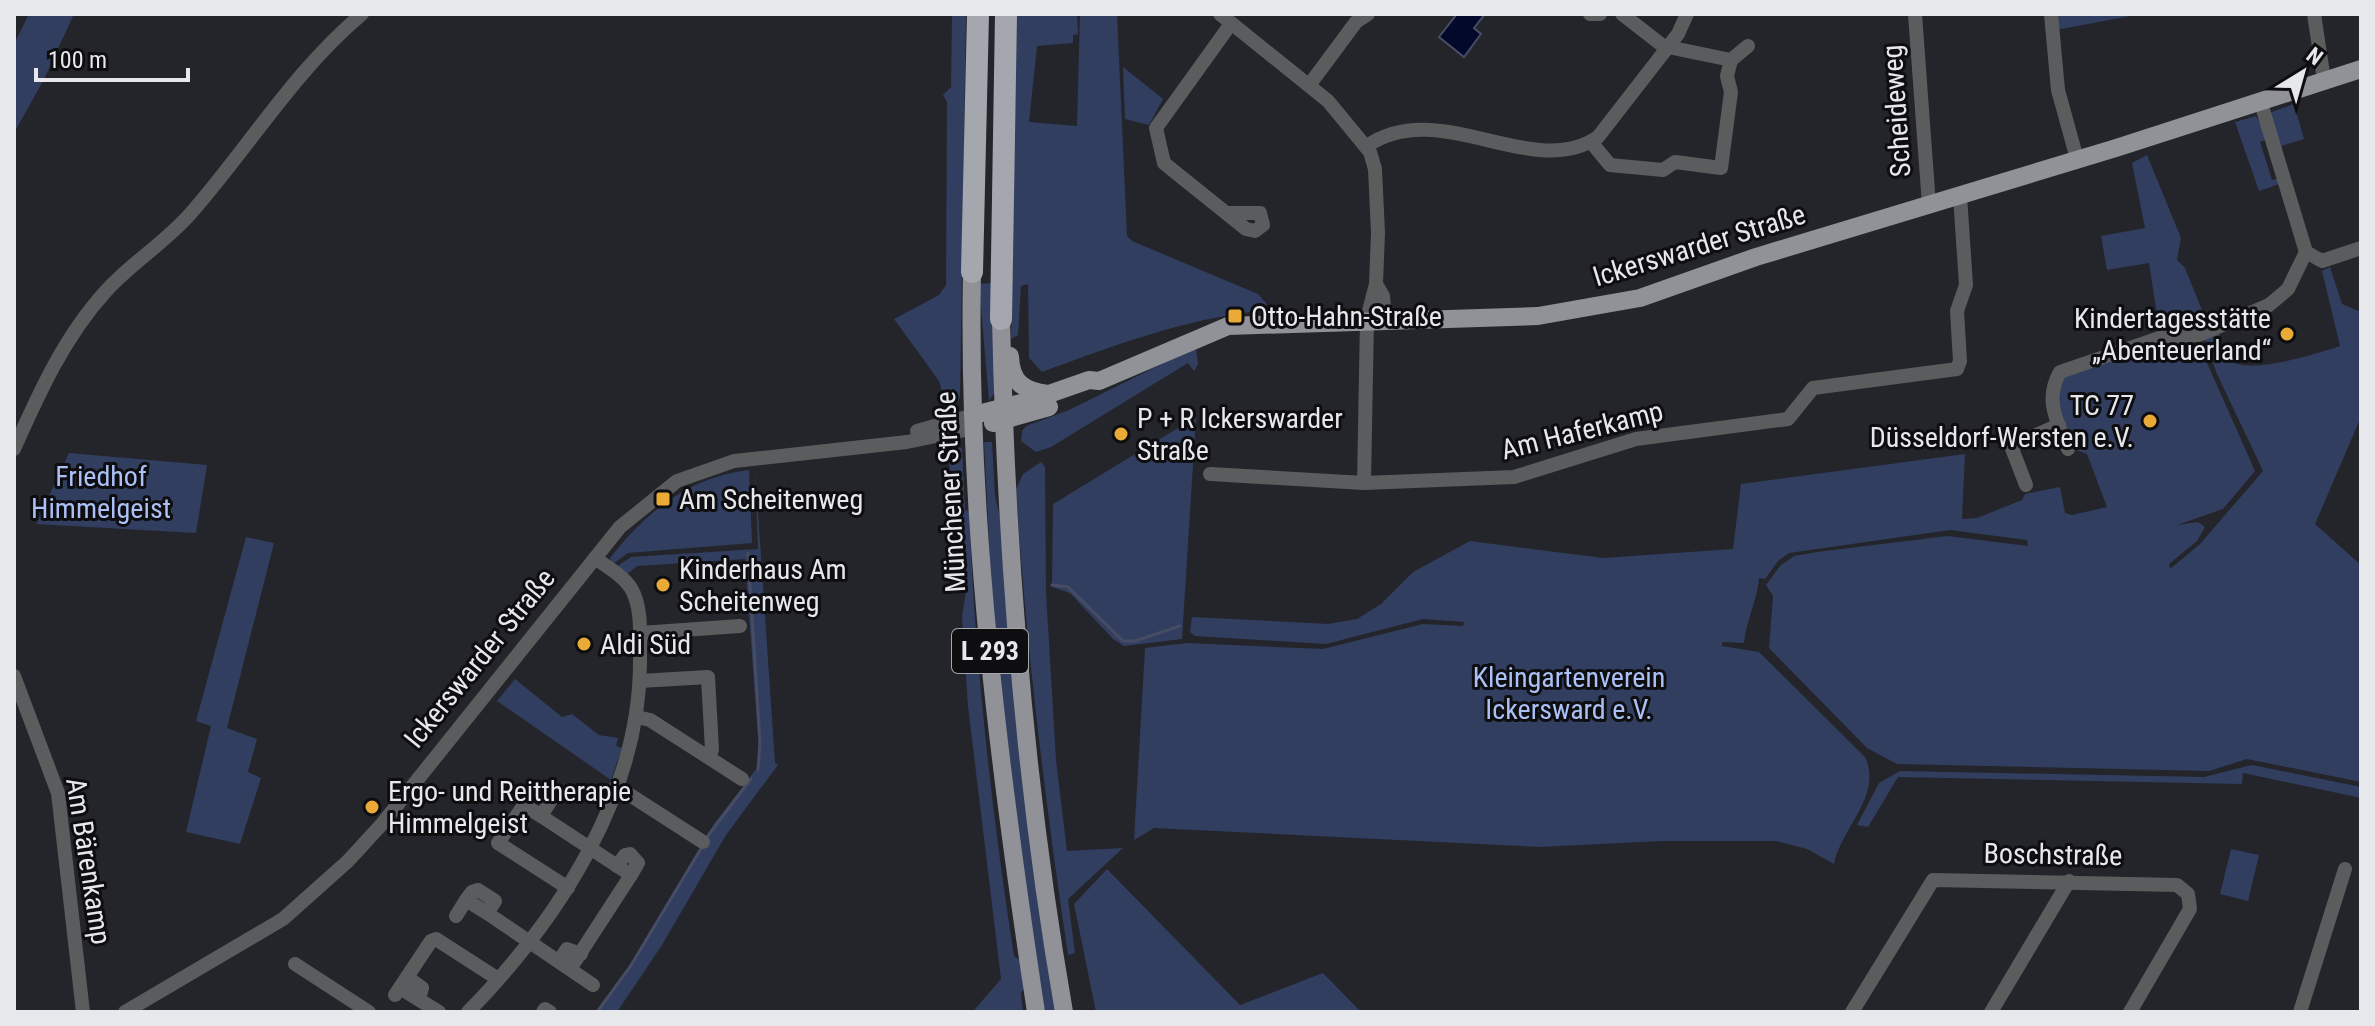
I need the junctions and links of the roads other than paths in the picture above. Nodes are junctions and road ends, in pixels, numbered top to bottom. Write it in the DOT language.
graph roads {
  1 [pos="362,14"];
  2 [pos="978,14"];
  3 [pos="1006,14"];
  4 [pos="1368,14"];
  5 [pos="1590,14"];
  6 [pos="1600,14"];
  7 [pos="1622,14"];
  8 [pos="1687,14"];
  9 [pos="1915,14"];
  10 [pos="2051,14"];
  11 [pos="2314,14"];
  12 [pos="1225,20"];
  13 [pos="1748,46"];
  14 [pos="1668,48"];
  15 [pos="1731,60"];
  16 [pos="2361,69"];
  17 [pos="2324,80"];
  18 [pos="1310,84"];
  19 [pos="2260,100"];
  20 [pos="1591,142"];
  21 [pos="1367,146"];
  22 [pos="2077,159"];
  23 [pos="1960,196"];
  24 [pos="1929,205"];
  25 [pos="1227,213"];
  26 [pos="2361,248"];
  27 [pos="2306,252"];
  28 [pos="972,272"];
  29 [pos="1001,319"];
  30 [pos="1376,319"];
  31 [pos="1099,381"];
  32 [pos="1050,394"];
  33 [pos="1003,415"];
  34 [pos="975,421"];
  35 [pos="2059,425"];
  36 [pos="14,449"];
  37 [pos="2068,449"];
  38 [pos="1210,474"];
  39 [pos="1364,483"];
  40 [pos="2026,485"];
  41 [pos="595,558"];
  42 [pos="740,626"];
  43 [pos="640,633"];
  44 [pos="14,676"];
  45 [pos="640,681"];
  46 [pos="637,717"];
  47 [pos="712,736"];
  48 [pos="690,744"];
  49 [pos="708,757"];
  50 [pos="742,779"];
  51 [pos="616,786"];
  52 [pos="703,842"];
  53 [pos="590,848"];
  54 [pos="2345,869"];
  55 [pos="2069,881"];
  56 [pos="568,888"];
  57 [pos="456,916"];
  58 [pos="529,941"];
  59 [pos="295,964"];
  60 [pos="565,965"];
  61 [pos="498,979"];
  62 [pos="593,985"];
  63 [pos="83,1012"];
  64 [pos="125,1012"];
  65 [pos="369,1012"];
  66 [pos="439,1012"];
  67 [pos="468,1012"];
  68 [pos="543,1012"];
  69 [pos="550,1012"];
  70 [pos="1036,1012"];
  71 [pos="1064,1012"];
  72 [pos="1852,1012"];
  73 [pos="1991,1012"];
  74 [pos="2130,1012"];
  75 [pos="2300,1012"];
  1 -- 36 [label="street"];
  2 -- 28 [label="highway, Münchener Straße / L 293"];
  3 -- 29 [label="highway, Münchener Straße / L 293"];
  4 -- 18 [label="street"];
  5 -- 6 [label="street"];
  7 -- 14 [label="street"];
  8 -- 14 [label="street"];
  9 -- 24 [label="street, Scheideweg"];
  10 -- 22 [label="street"];
  11 -- 17 [label="street"];
  12 -- 18 [label="street"];
  12 -- 25 [label="street"];
  13 -- 15 [label="street"];
  14 -- 15 [label="street"];
  14 -- 20 [label="street"];
  15 -- 20 [label="street"];
  16 -- 17 [label="main road, Ickerswarder Straße"];
  17 -- 19 [label="main road, Ickerswarder Straße"];
  18 -- 21 [label="street"];
  19 -- 22 [label="main road, Ickerswarder Straße"];
  19 -- 27 [label="street"];
  20 -- 21 [label="street"];
  21 -- 30 [label="street"];
  22 -- 23 [label="main road, Ickerswarder Straße"];
  23 -- 24 [label="main road, Ickerswarder Straße"];
  23 -- 39 [label="street, Am Haferkamp"];
  24 -- 30 [label="main road, Ickerswarder Straße"];
  26 -- 27 [label="street"];
  27 -- 35 [label="street"];
  28 -- 34 [label="main road, Münchener Straße / L 293"];
  29 -- 32 [label="main road"];
  29 -- 33 [label="main road, Münchener Straße / L 293"];
  30 -- 31 [label="main road, Ickerswarder Straße"];
  30 -- 39 [label="street"];
  31 -- 32 [label="main road, Ickerswarder Straße"];
  31 -- 33 [label="main road, Ickerswarder Straße"];
  32 -- 33 [label="main road, Ickerswarder Straße"];
  33 -- 34 [label="main road, Ickerswarder Straße"];
  33 -- 71 [label="main road, Münchener Straße / L 293"];
  34 -- 41 [label="street, Ickerswarder Straße"];
  34 -- 70 [label="main road, Münchener Straße / L 293"];
  35 -- 37 [label="street"];
  35 -- 40 [label="street"];
  38 -- 39 [label="street, Am Haferkamp"];
  41 -- 43 [label="street"];
  41 -- 64 [label="street, Ickerswarder Straße"];
  42 -- 43 [label="street"];
  43 -- 45 [label="street"];
  44 -- 63 [label="street, Am Bärenkamp"];
  45 -- 46 [label="street"];
  45 -- 47 [label="street"];
  46 -- 48 [label="street"];
  46 -- 51 [label="street"];
  47 -- 48 [label="street"];
  47 -- 49 [label="street"];
  48 -- 49 [label="street"];
  49 -- 50 [label="street"];
  51 -- 52 [label="street"];
  51 -- 53 [label="street"];
  53 -- 56 [label="street"];
  53 -- 56 [label="street"];
  53 -- 60 [label="street"];
  54 -- 75 [label="street"];
  55 -- 72 [label="street, Boschstraße"];
  55 -- 73 [label="street"];
  55 -- 74 [label="street, Boschstraße"];
  56 -- 58 [label="street"];
  57 -- 58 [label="street"];
  58 -- 60 [label="street"];
  58 -- 61 [label="street"];
  59 -- 65 [label="street"];
  60 -- 62 [label="street"];
  61 -- 66 [label="street"];
  61 -- 67 [label="street"];
  68 -- 69 [label="street"];
}
